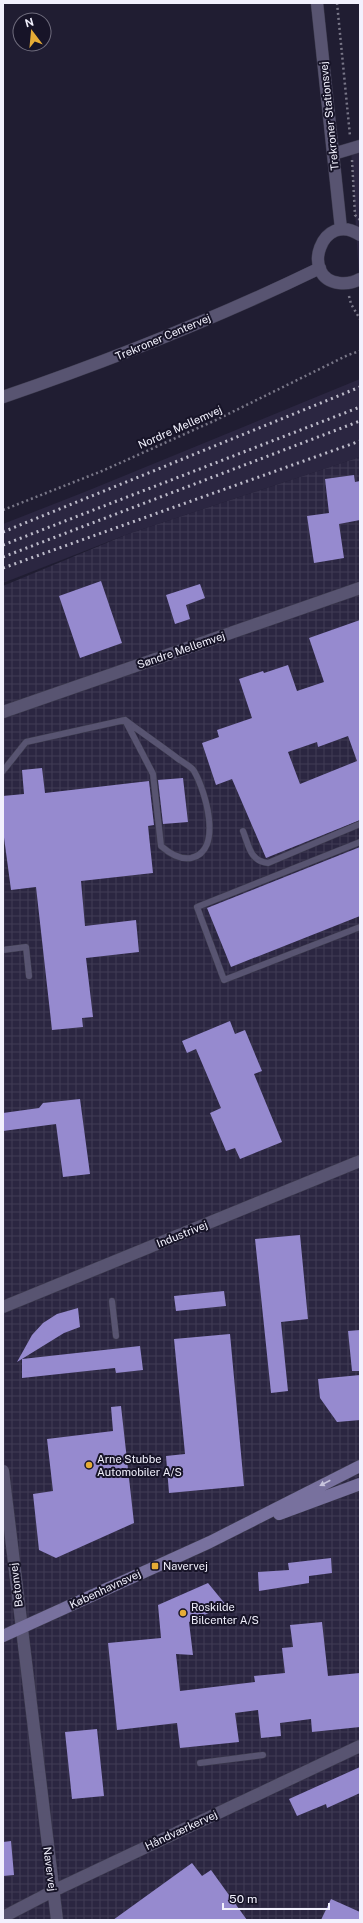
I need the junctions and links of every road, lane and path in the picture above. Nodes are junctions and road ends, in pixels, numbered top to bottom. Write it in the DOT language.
graph roads {
  1 [pos="317,3"];
  2 [pos="337,3"];
  3 [pos="355,147"];
  4 [pos="333,154"];
  5 [pos="360,220"];
  6 [pos="341,229"];
  7 [pos="360,235"];
  8 [pos="320,268"];
  9 [pos="360,278"];
  10 [pos="347,284"];
  11 [pos="355,295"];
  12 [pos="343,296"];
  13 [pos="350,297"];
  14 [pos="360,319"];
  15 [pos="360,351"];
  16 [pos="3,397"];
  17 [pos="3,510"];
  18 [pos="360,588"];
  19 [pos="3,712"];
  20 [pos="125,720"];
  21 [pos="3,771"];
  22 [pos="360,824"];
  23 [pos="243,831"];
  24 [pos="360,842"];
  25 [pos="360,927"];
  26 [pos="3,950"];
  27 [pos="29,976"];
  28 [pos="360,1161"];
  29 [pos="112,1301"];
  30 [pos="3,1307"];
  31 [pos="116,1336"];
  32 [pos="360,1466"];
  33 [pos="3,1471"];
  34 [pos="360,1484"];
  35 [pos="229,1532"];
  36 [pos="21,1627"];
  37 [pos="3,1636"];
  38 [pos="360,1746"];
  39 [pos="263,1755"];
  40 [pos="200,1763"];
  41 [pos="53,1891"];
  42 [pos="3,1917"];
  43 [pos="57,1920"];
  1 -- 4 [label="street, Trekroner Stationsvej"];
  2 -- 3 [label="path"];
  3 -- 4 [label="street"];
  3 -- 5 [label="path"];
  4 -- 6 [label="street, Trekroner Stationsvej"];
  6 -- 7 [label="street"];
  6 -- 8 [label="street"];
  8 -- 10 [label="street"];
  8 -- 16 [label="street, Trekroner Centervej"];
  9 -- 10 [label="street"];
  10 -- 13 [label="path"];
  11 -- 13 [label="path"];
  12 -- 13 [label="path"];
  13 -- 14 [label="path"];
  15 -- 17 [label="path, Nordre Mellemvej"];
  18 -- 19 [label="street, Søndre Mellemvej"];
  20 -- 20 [label="lane"];
  20 -- 21 [label="lane"];
  22 -- 23 [label="lane"];
  24 -- 25 [label="lane"];
  26 -- 27 [label="lane"];
  28 -- 30 [label="street, Industrivej"];
  29 -- 31 [label="lane"];
  32 -- 35 [label="main road, Københavnsvej, one-way"];
  33 -- 36 [label="street, Betonvej"];
  34 -- 35 [label="main road, Københavnsvej"];
  35 -- 36 [label="main road, Københavnsvej"];
  36 -- 37 [label="main road, Københavnsvej"];
  36 -- 41 [label="street, Navervej"];
  38 -- 41 [label="street, Håndværkervej"];
  39 -- 40 [label="lane"];
  41 -- 42 [label="street, Håndværkervej"];
  41 -- 43 [label="street, Navervej"];
}
